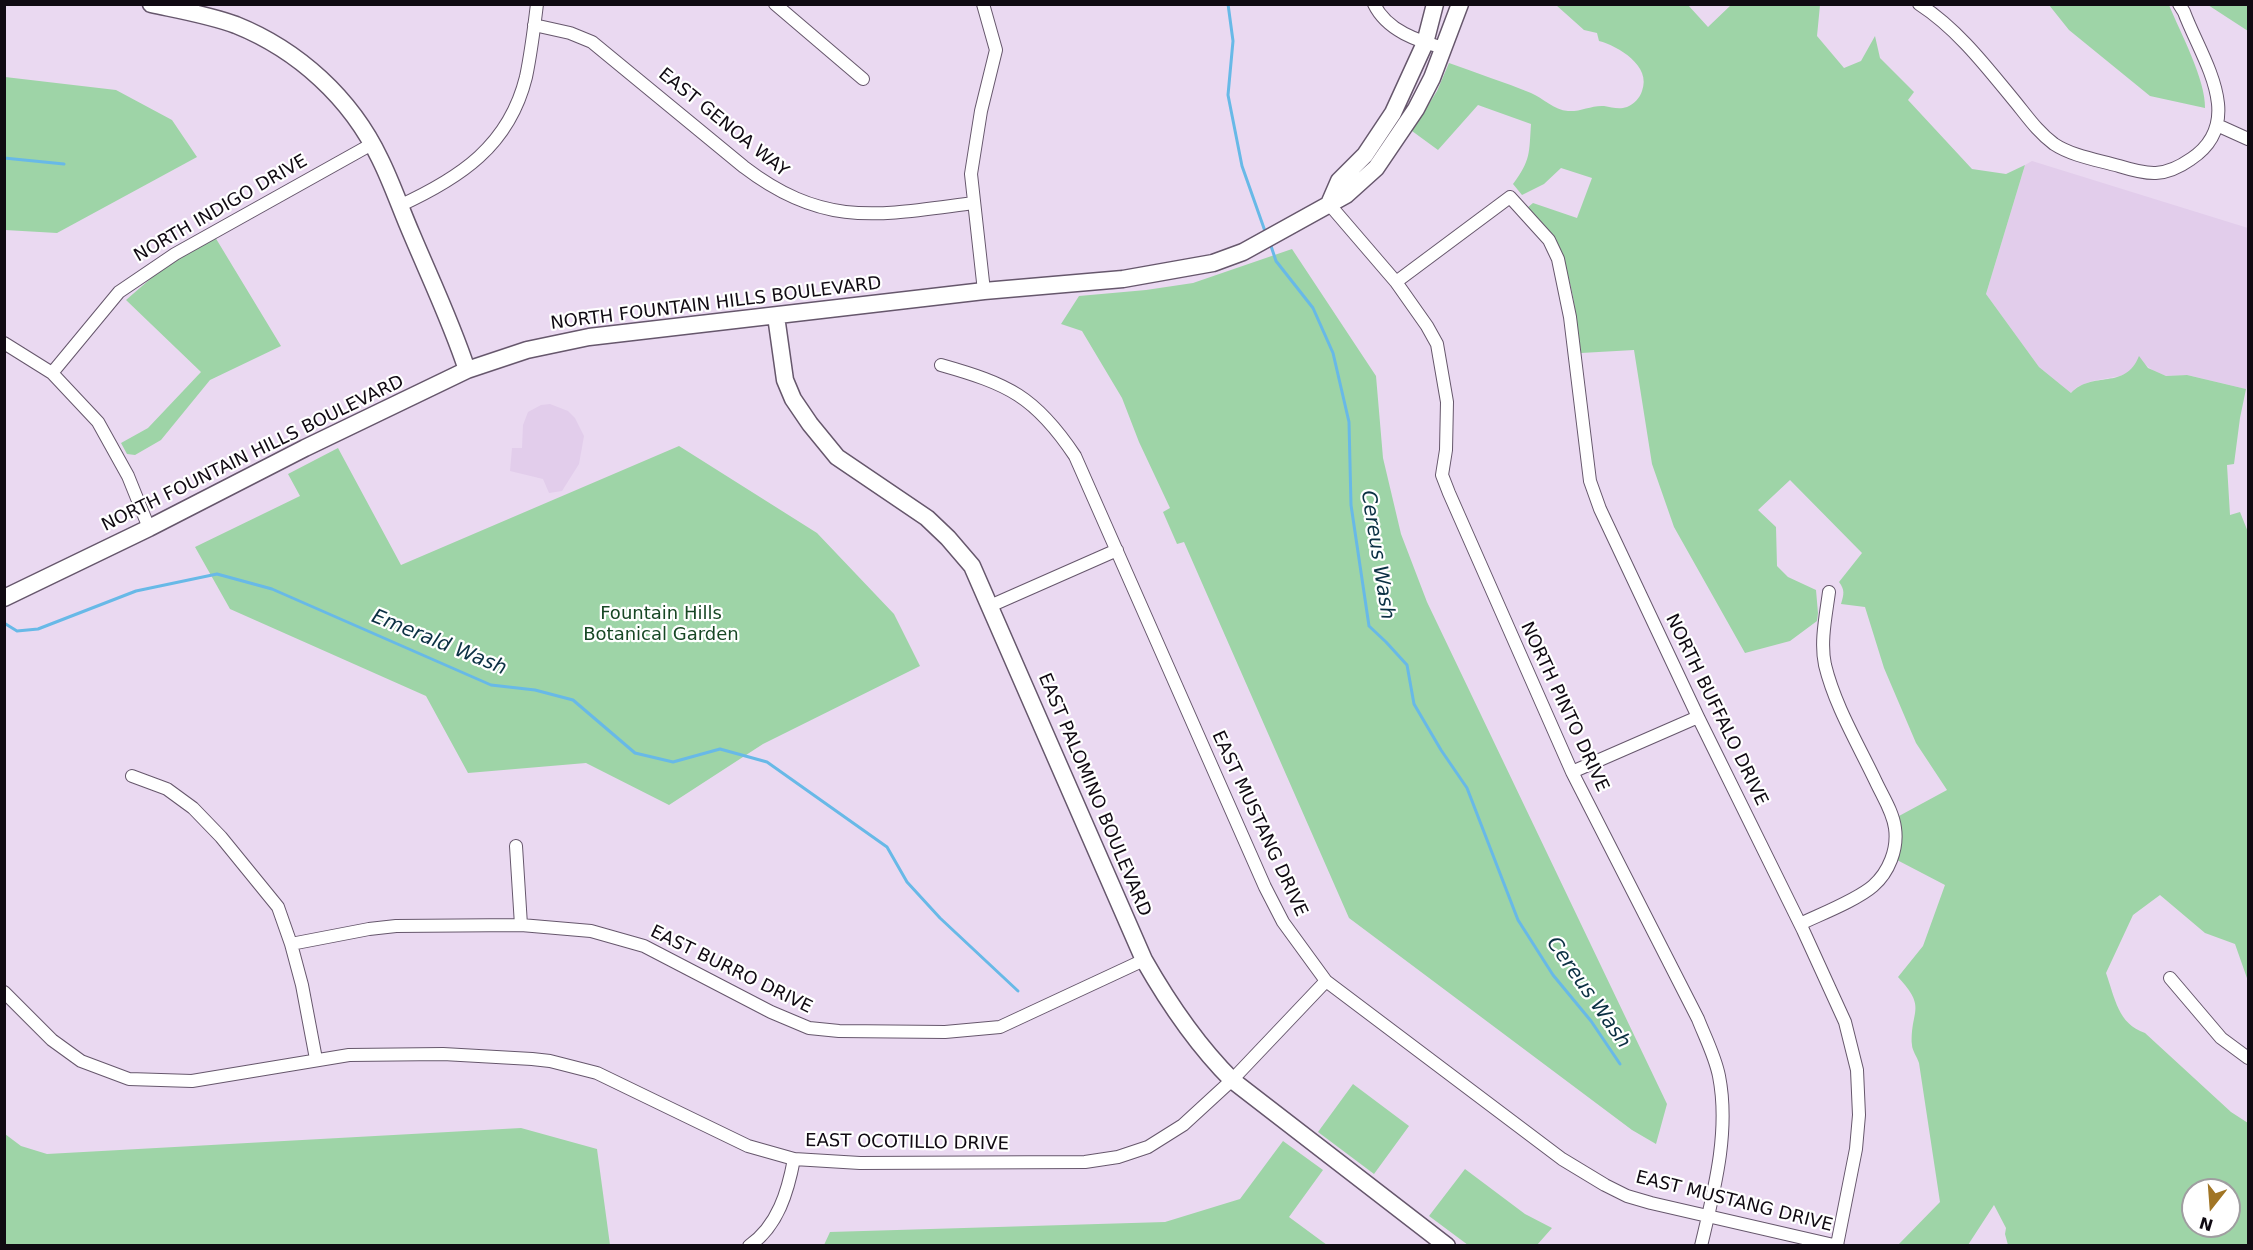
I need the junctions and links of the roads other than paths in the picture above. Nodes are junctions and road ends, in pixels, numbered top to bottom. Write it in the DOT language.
graph roads {
  1 [pos="537,4"];
  2 [pos="775,4"];
  3 [pos="983,4"];
  4 [pos="1374,4"];
  5 [pos="1435,4"];
  6 [pos="1460,4"];
  7 [pos="1919,4"];
  8 [pos="158,5"];
  9 [pos="2182,7"];
  10 [pos="534,25"];
  11 [pos="1425,43"];
  12 [pos="1444,48"];
  13 [pos="863,79"];
  14 [pos="2217,125"];
  15 [pos="2248,139"];
  16 [pos="372,144"];
  17 [pos="974,203"];
  18 [pos="1329,204"];
  19 [pos="399,206"];
  20 [pos="1396,282"];
  21 [pos="984,291"];
  22 [pos="776,315"];
  23 [pos="4,343"];
  24 [pos="941,365"];
  25 [pos="467,370"];
  26 [pos="52,373"];
  27 [pos="149,528"];
  28 [pos="1117,550"];
  29 [pos="1829,592"];
  30 [pos="4,598"];
  31 [pos="990,606"];
  32 [pos="1698,717"];
  33 [pos="1572,772"];
  34 [pos="132,776"];
  35 [pos="516,846"];
  36 [pos="1800,924"];
  37 [pos="521,925"];
  38 [pos="291,944"];
  39 [pos="1144,960"];
  40 [pos="2170,978"];
  41 [pos="1326,981"];
  42 [pos="4,992"];
  43 [pos="2248,1058"];
  44 [pos="316,1059"];
  45 [pos="1232,1080"];
  46 [pos="794,1159"];
  47 [pos="1708,1217"];
  48 [pos="749,1245"];
  49 [pos="1447,1245"];
  50 [pos="1701,1245"];
  51 [pos="1837,1245"];
  1 -- 10 [label="street"];
  2 -- 13 [label="street"];
  3 -- 17 [label="street"];
  4 -- 11 [label="street"];
  5 -- 11 [label="main road"];
  6 -- 12 [label="main road, NORTH FOUNTAIN HILLS BOULEVARD"];
  7 -- 14 [label="street"];
  8 -- 16 [label="main road"];
  9 -- 14 [label="street"];
  10 -- 17 [label="street, EAST GENOA WAY"];
  10 -- 19 [label="street"];
  11 -- 12 [label="street"];
  11 -- 18 [label="main road"];
  12 -- 18 [label="main road, NORTH FOUNTAIN HILLS BOULEVARD"];
  14 -- 15 [label="street"];
  16 -- 19 [label="main road"];
  16 -- 26 [label="street, NORTH INDIGO DRIVE"];
  17 -- 21 [label="street"];
  18 -- 20 [label="street, NORTH PINTO DRIVE"];
  18 -- 21 [label="main road, NORTH FOUNTAIN HILLS BOULEVARD"];
  19 -- 25 [label="main road"];
  20 -- 32 [label="street, NORTH BUFFALO DRIVE"];
  20 -- 33 [label="street, NORTH PINTO DRIVE"];
  21 -- 22 [label="main road, NORTH FOUNTAIN HILLS BOULEVARD"];
  22 -- 25 [label="main road, NORTH FOUNTAIN HILLS BOULEVARD"];
  22 -- 31 [label="main road, EAST PALOMINO BOULEVARD"];
  23 -- 26 [label="street"];
  24 -- 28 [label="street, EAST MUSTANG DRIVE"];
  25 -- 27 [label="main road, NORTH FOUNTAIN HILLS BOULEVARD"];
  26 -- 27 [label="street"];
  27 -- 30 [label="main road, NORTH FOUNTAIN HILLS BOULEVARD"];
  28 -- 31 [label="street"];
  28 -- 41 [label="street, EAST MUSTANG DRIVE"];
  29 -- 36 [label="street"];
  31 -- 39 [label="main road, EAST PALOMINO BOULEVARD"];
  32 -- 33 [label="street"];
  32 -- 36 [label="street, NORTH BUFFALO DRIVE"];
  33 -- 47 [label="street, NORTH PINTO DRIVE"];
  34 -- 38 [label="street"];
  35 -- 37 [label="street"];
  36 -- 51 [label="street, NORTH BUFFALO DRIVE"];
  37 -- 38 [label="street, EAST BURRO DRIVE"];
  37 -- 39 [label="street, EAST BURRO DRIVE"];
  38 -- 44 [label="street"];
  39 -- 45 [label="main road, EAST PALOMINO BOULEVARD"];
  40 -- 43 [label="street"];
  41 -- 45 [label="street, EAST OCOTILLO DRIVE"];
  41 -- 47 [label="street, EAST MUSTANG DRIVE"];
  42 -- 44 [label="street, EAST OCOTILLO DRIVE"];
  44 -- 46 [label="street, EAST OCOTILLO DRIVE"];
  45 -- 46 [label="street, EAST OCOTILLO DRIVE"];
  45 -- 49 [label="main road, EAST PALOMINO BOULEVARD"];
  46 -- 48 [label="street"];
  47 -- 50 [label="street, NORTH PINTO DRIVE"];
  47 -- 51 [label="street, EAST MUSTANG DRIVE"];
}
